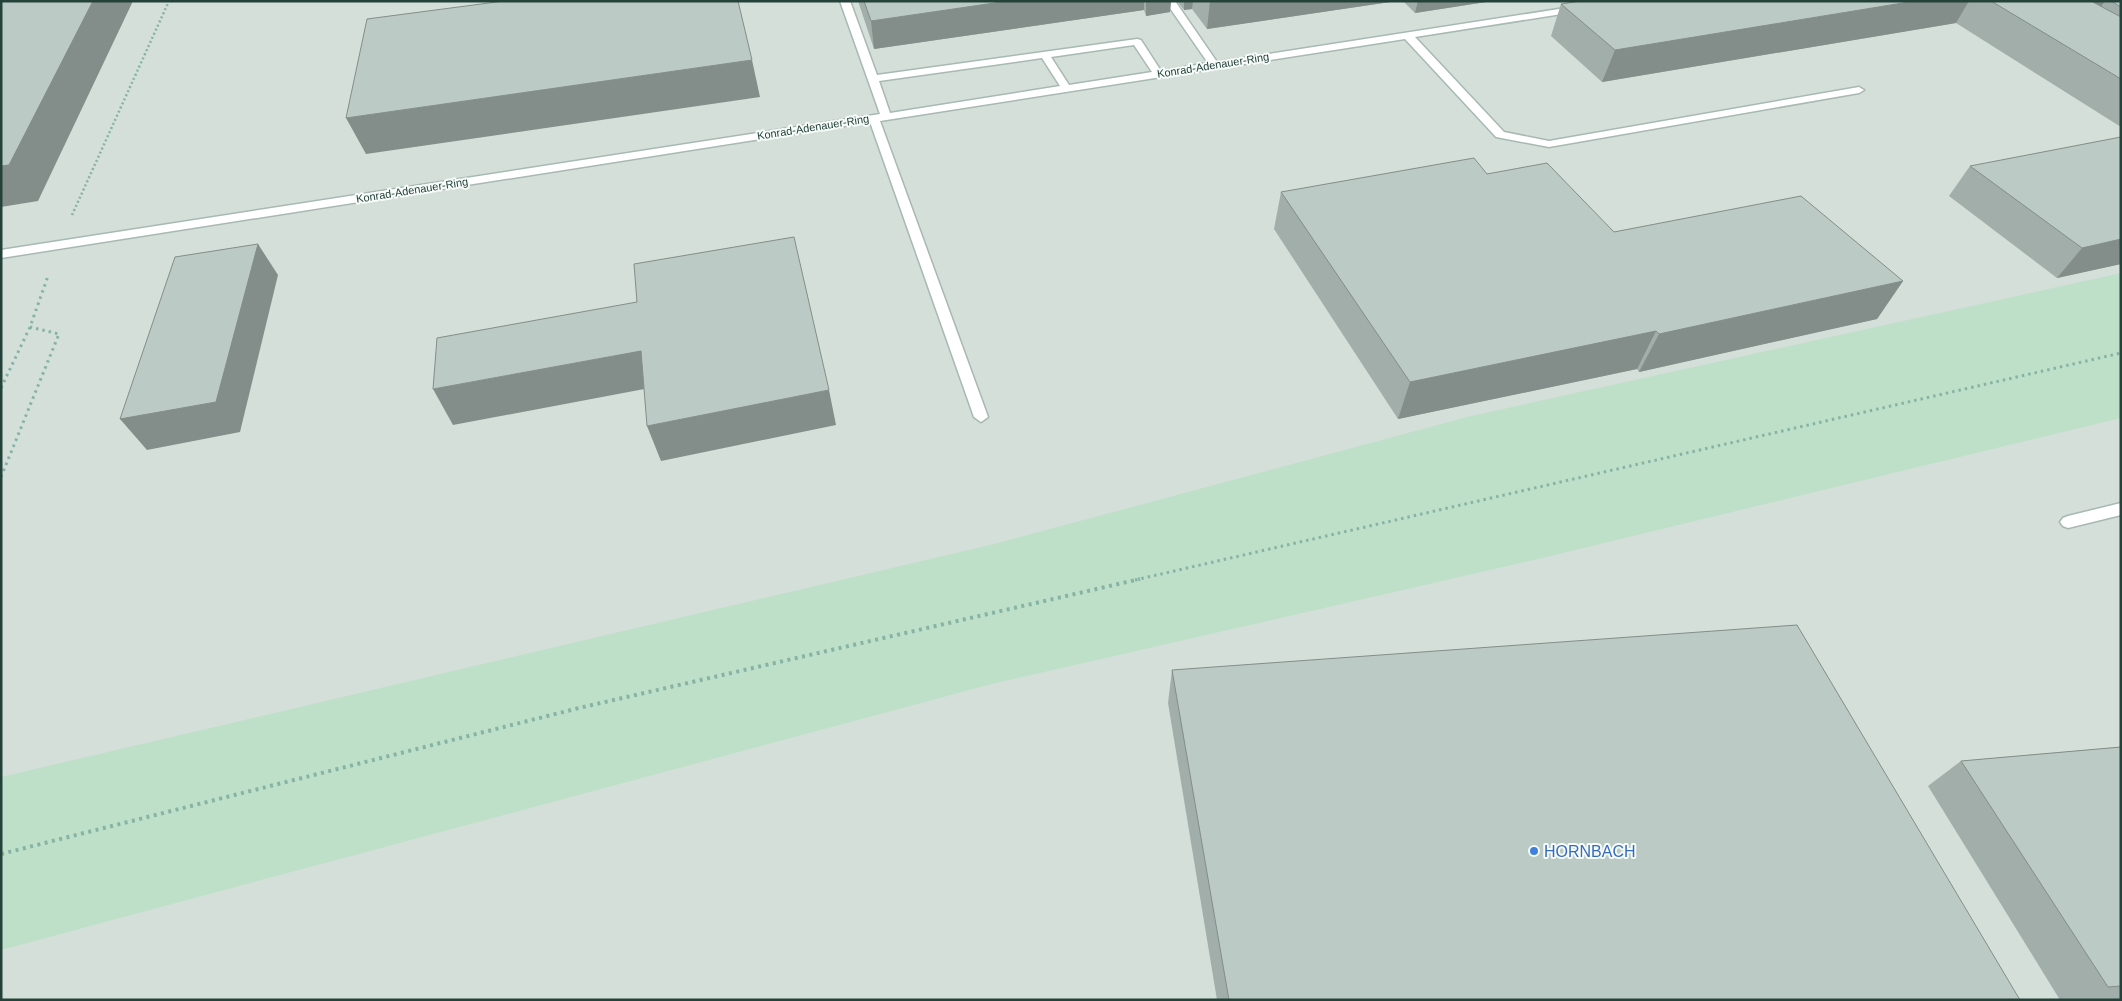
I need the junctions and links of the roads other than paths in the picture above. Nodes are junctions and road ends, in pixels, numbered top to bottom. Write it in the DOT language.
graph roads {
  1 [pos="845,1"];
  2 [pos="1170,1"];
  3 [pos="1587,7"];
  4 [pos="1407,35"];
  5 [pos="1045,55"];
  6 [pos="1214,65"];
  7 [pos="1158,74"];
  8 [pos="873,80"];
  9 [pos="1066,88"];
  10 [pos="1860,90"];
  11 [pos="880,117"];
  12 [pos="1,254"];
  13 [pos="981,417"];
  14 [pos="2121,509"];
  15 [pos="2068,522"];
  1 -- 8 [label="street"];
  2 -- 6 [label="street"];
  3 -- 4 [label="street, Konrad-Adenauer-Ring"];
  4 -- 6 [label="street, Konrad-Adenauer-Ring"];
  4 -- 10 [label="street"];
  5 -- 7 [label="street"];
  5 -- 8 [label="street"];
  5 -- 9 [label="street"];
  6 -- 7 [label="street, Konrad-Adenauer-Ring"];
  7 -- 9 [label="street, Konrad-Adenauer-Ring"];
  8 -- 11 [label="street"];
  9 -- 11 [label="street, Konrad-Adenauer-Ring"];
  11 -- 12 [label="street, Konrad-Adenauer-Ring"];
  11 -- 13 [label="street"];
  14 -- 15 [label="street"];
}
